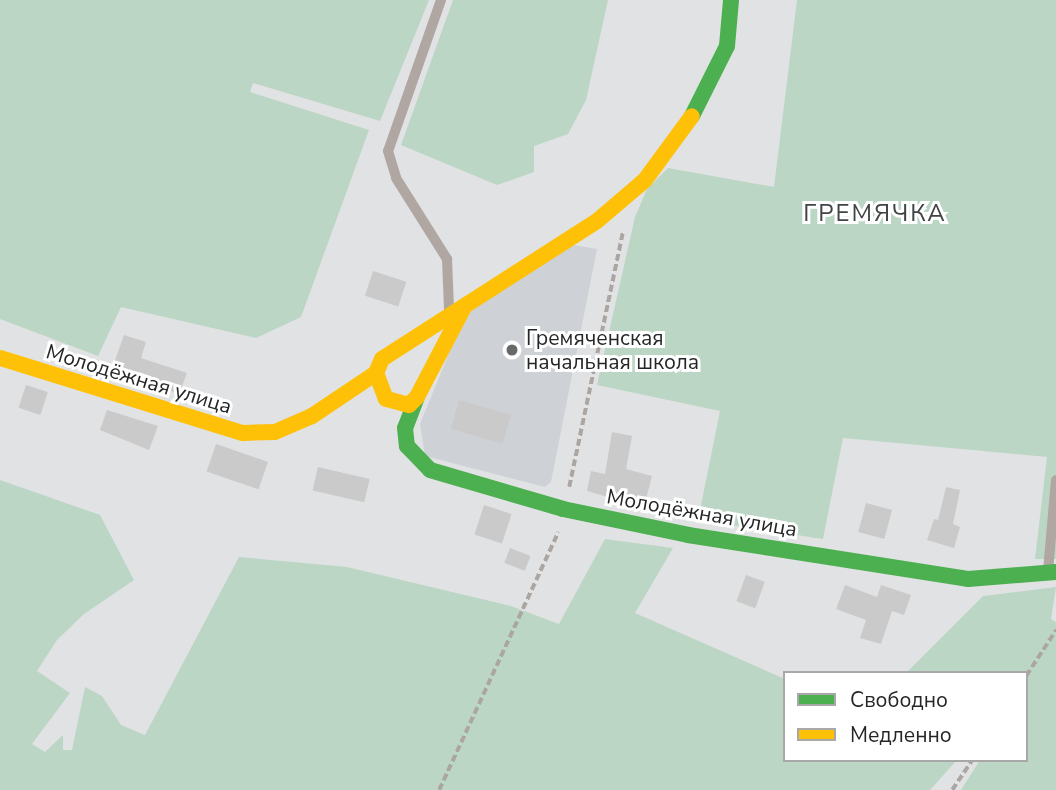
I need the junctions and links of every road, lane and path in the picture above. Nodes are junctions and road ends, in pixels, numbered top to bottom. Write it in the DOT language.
graph roads {
  1 [pos="441,0"];
  2 [pos="731,0"];
  3 [pos="626,198"];
  4 [pos="456,309"];
  5 [pos="0,358"];
  6 [pos="376,373"];
  7 [pos="417,397"];
  8 [pos="1056,480"];
  9 [pos="563,509"];
  10 [pos="1052,573"];
  11 [pos="1056,630"];
  12 [pos="1028,673"];
  13 [pos="971,762"];
  14 [pos="439,790"];
  15 [pos="953,790"];
  1 -- 4 [label="lane"];
  2 -- 3 [label="street"];
  3 -- 4 [label="street"];
  3 -- 9 [label="path"];
  4 -- 6 [label="street"];
  4 -- 7 [label="street, Молодёжная улица"];
  5 -- 6 [label="street, Молодёжная улица"];
  6 -- 7 [label="street"];
  7 -- 9 [label="street, Молодёжная улица"];
  8 -- 10 [label="lane"];
  9 -- 10 [label="street, Молодёжная улица"];
  9 -- 14 [label="path"];
  11 -- 12 [label="path"];
  13 -- 15 [label="path"];
}
